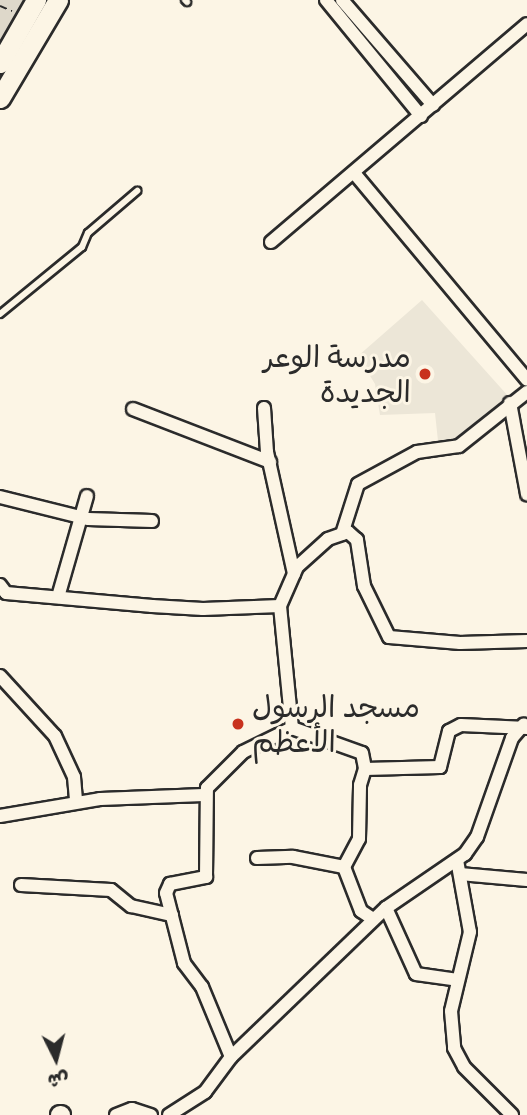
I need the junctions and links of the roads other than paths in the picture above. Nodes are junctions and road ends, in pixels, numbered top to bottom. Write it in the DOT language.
graph roads {
  1 [pos="36,0"];
  2 [pos="58,0"];
  3 [pos="326,0"];
  4 [pos="342,0"];
  5 [pos="527,24"];
  6 [pos="0,63"];
  7 [pos="0,98"];
  8 [pos="433,105"];
  9 [pos="421,116"];
  10 [pos="355,174"];
  11 [pos="137,191"];
  12 [pos="271,242"];
  13 [pos="0,314"];
  14 [pos="527,380"];
  15 [pos="527,392"];
  16 [pos="510,403"];
  17 [pos="264,408"];
  18 [pos="133,409"];
  19 [pos="270,461"];
  20 [pos="527,494"];
  21 [pos="87,496"];
  22 [pos="0,497"];
  23 [pos="82,517"];
  24 [pos="152,521"];
  25 [pos="342,534"];
  26 [pos="294,574"];
  27 [pos="2,590"];
  28 [pos="58,597"];
  29 [pos="279,606"];
  30 [pos="527,641"];
  31 [pos="0,676"];
  32 [pos="524,726"];
  33 [pos="292,729"];
  34 [pos="366,769"];
  35 [pos="204,795"];
  36 [pos="76,801"];
  37 [pos="0,816"];
  38 [pos="257,858"];
  39 [pos="457,860"];
  40 [pos="344,867"];
  41 [pos="460,874"];
  42 [pos="527,880"];
  43 [pos="21,885"];
  44 [pos="386,908"];
  45 [pos="172,915"];
  46 [pos="373,919"];
  47 [pos="458,980"];
  48 [pos="231,1057"];
  49 [pos="116,1115"];
  50 [pos="151,1115"];
  51 [pos="169,1115"];
  52 [pos="512,1115"];
  1 -- 6 [label="main road"];
  2 -- 7 [label="main road"];
  3 -- 9 [label="street"];
  4 -- 8 [label="street"];
  5 -- 8 [label="street"];
  8 -- 9 [label="street"];
  9 -- 10 [label="street"];
  10 -- 12 [label="street"];
  10 -- 14 [label="street"];
  11 -- 13 [label="lane"];
  15 -- 16 [label="street"];
  16 -- 20 [label="street"];
  16 -- 25 [label="street"];
  17 -- 19 [label="street"];
  18 -- 19 [label="street"];
  19 -- 26 [label="street"];
  21 -- 23 [label="street"];
  22 -- 23 [label="street"];
  23 -- 24 [label="street"];
  23 -- 28 [label="street"];
  25 -- 26 [label="street"];
  25 -- 30 [label="street"];
  26 -- 29 [label="street"];
  27 -- 28 [label="street"];
  28 -- 29 [label="street"];
  29 -- 33 [label="street"];
  31 -- 36 [label="street"];
  32 -- 34 [label="street"];
  32 -- 39 [label="street"];
  33 -- 34 [label="street"];
  33 -- 35 [label="street"];
  34 -- 40 [label="street"];
  35 -- 36 [label="street"];
  35 -- 45 [label="street"];
  36 -- 37 [label="street"];
  38 -- 40 [label="street"];
  39 -- 41 [label="street"];
  39 -- 44 [label="street"];
  40 -- 46 [label="street"];
  41 -- 42 [label="street"];
  41 -- 47 [label="street"];
  43 -- 45 [label="street"];
  44 -- 46 [label="street"];
  44 -- 47 [label="street"];
  45 -- 48 [label="street"];
  46 -- 48 [label="street"];
  47 -- 52 [label="street"];
  48 -- 51 [label="street"];
  49 -- 50 [label="street"];
}
